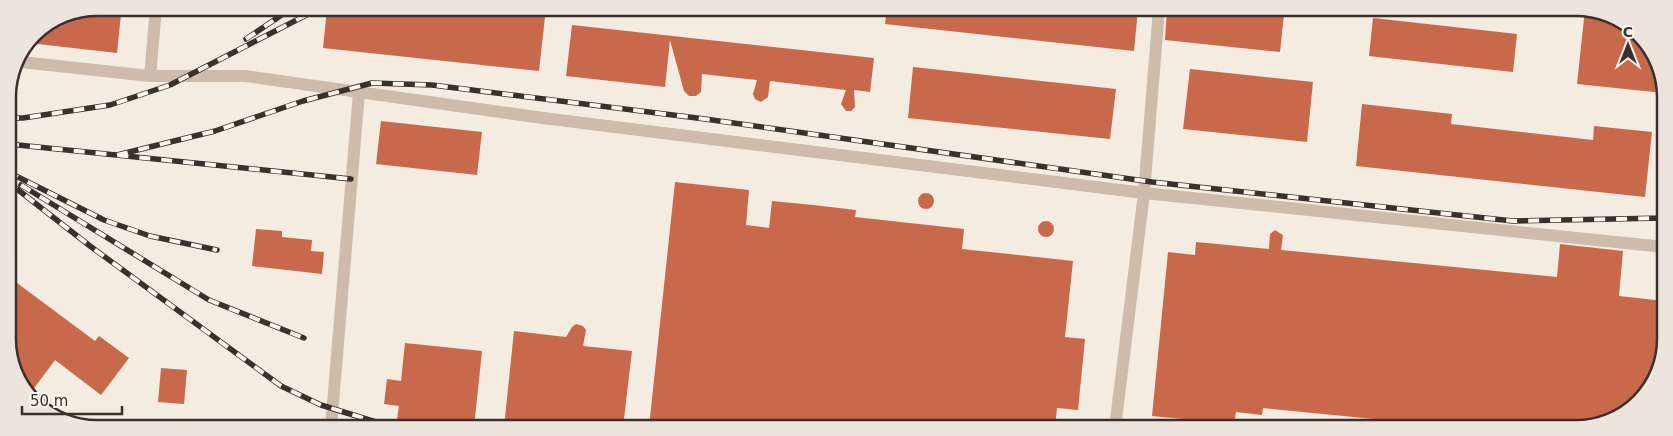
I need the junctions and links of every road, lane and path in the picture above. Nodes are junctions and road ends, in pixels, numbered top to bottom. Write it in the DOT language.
graph roads {
  1 [pos="155,16"];
  2 [pos="1158,16"];
  3 [pos="24,62"];
  4 [pos="150,76"];
  5 [pos="359,92"];
  6 [pos="1144,193"];
  7 [pos="1657,247"];
  8 [pos="332,420"];
  9 [pos="1116,420"];
  1 -- 4 [label="street"];
  2 -- 6 [label="street"];
  3 -- 4 [label="street"];
  4 -- 5 [label="street"];
  5 -- 6 [label="street"];
  5 -- 8 [label="street"];
  6 -- 7 [label="street"];
  6 -- 9 [label="street"];
}
